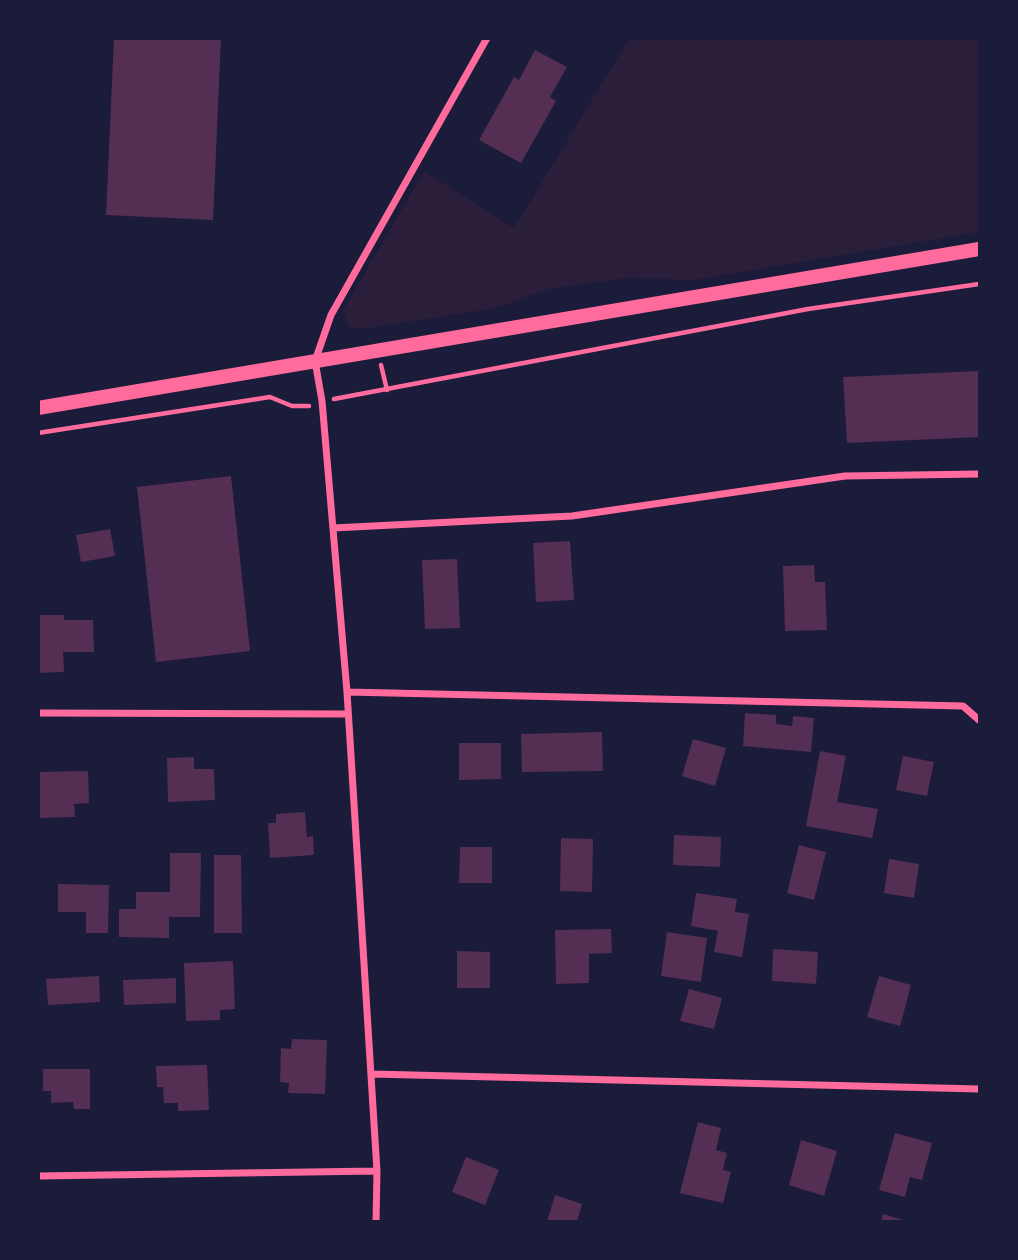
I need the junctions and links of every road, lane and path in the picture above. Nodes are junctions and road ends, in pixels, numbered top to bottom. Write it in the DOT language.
graph roads {
  1 [pos="487,38"];
  2 [pos="979,249"];
  3 [pos="979,284"];
  4 [pos="315,361"];
  5 [pos="322,401"];
  6 [pos="38,408"];
  7 [pos="38,433"];
  8 [pos="979,474"];
  9 [pos="332,528"];
  10 [pos="346,692"];
  11 [pos="38,713"];
  12 [pos="347,714"];
  13 [pos="979,720"];
  14 [pos="372,1074"];
  15 [pos="979,1089"];
  16 [pos="377,1171"];
  17 [pos="38,1176"];
  18 [pos="376,1222"];
  1 -- 4 [label="street"];
  2 -- 4 [label="main road"];
  3 -- 5 [label="path"];
  4 -- 5 [label="street"];
  4 -- 6 [label="main road"];
  5 -- 7 [label="path"];
  5 -- 9 [label="street"];
  8 -- 9 [label="street"];
  9 -- 10 [label="street"];
  10 -- 12 [label="street"];
  10 -- 13 [label="street"];
  11 -- 12 [label="street"];
  12 -- 14 [label="street"];
  14 -- 15 [label="street"];
  14 -- 16 [label="street"];
  16 -- 17 [label="street"];
  16 -- 18 [label="street"];
}
